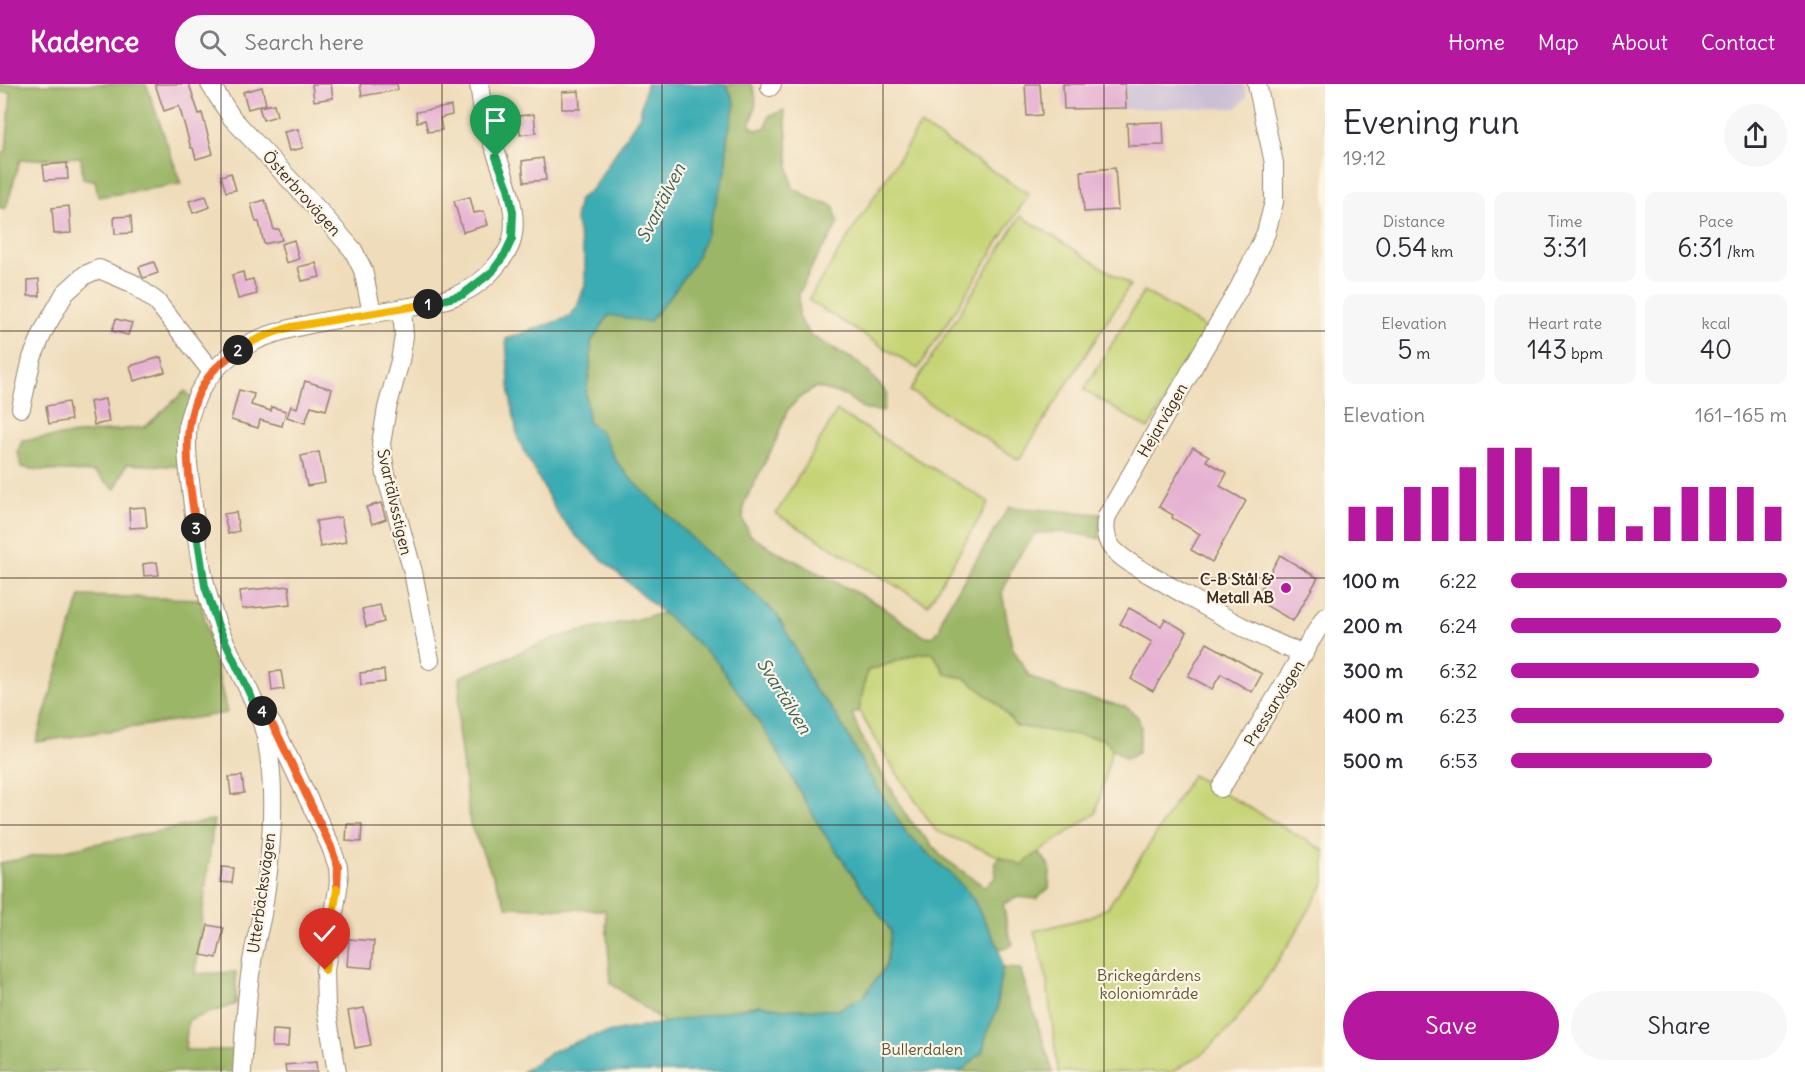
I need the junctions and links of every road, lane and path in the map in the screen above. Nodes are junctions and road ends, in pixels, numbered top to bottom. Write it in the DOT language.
graph roads {
  1 [pos="210,84"];
  2 [pos="479,84"];
  3 [pos="1257,84"];
  4 [pos="402,308"];
  5 [pos="372,313"];
  6 [pos="212,372"];
  7 [pos="21,408"];
  8 [pos="1325,617"];
  9 [pos="1304,654"];
  10 [pos="430,660"];
  11 [pos="254,703"];
  12 [pos="1221,788"];
  13 [pos="242,1072"];
  14 [pos="337,1072"];
  1 -- 5 [label="street, Österbrovägen"];
  2 -- 4 [label="street, Utterbäcksvägen"];
  3 -- 9 [label="street, Hejarvägen"];
  4 -- 5 [label="street, Utterbäcksvägen"];
  4 -- 10 [label="street, Svartälvsstigen"];
  5 -- 6 [label="street, Utterbäcksvägen"];
  6 -- 7 [label="street"];
  6 -- 11 [label="street, Utterbäcksvägen"];
  8 -- 9 [label="street, Pressarvägen"];
  9 -- 12 [label="street, Pressarvägen"];
  11 -- 13 [label="street, Utterbäcksvägen"];
  11 -- 14 [label="street"];
}
